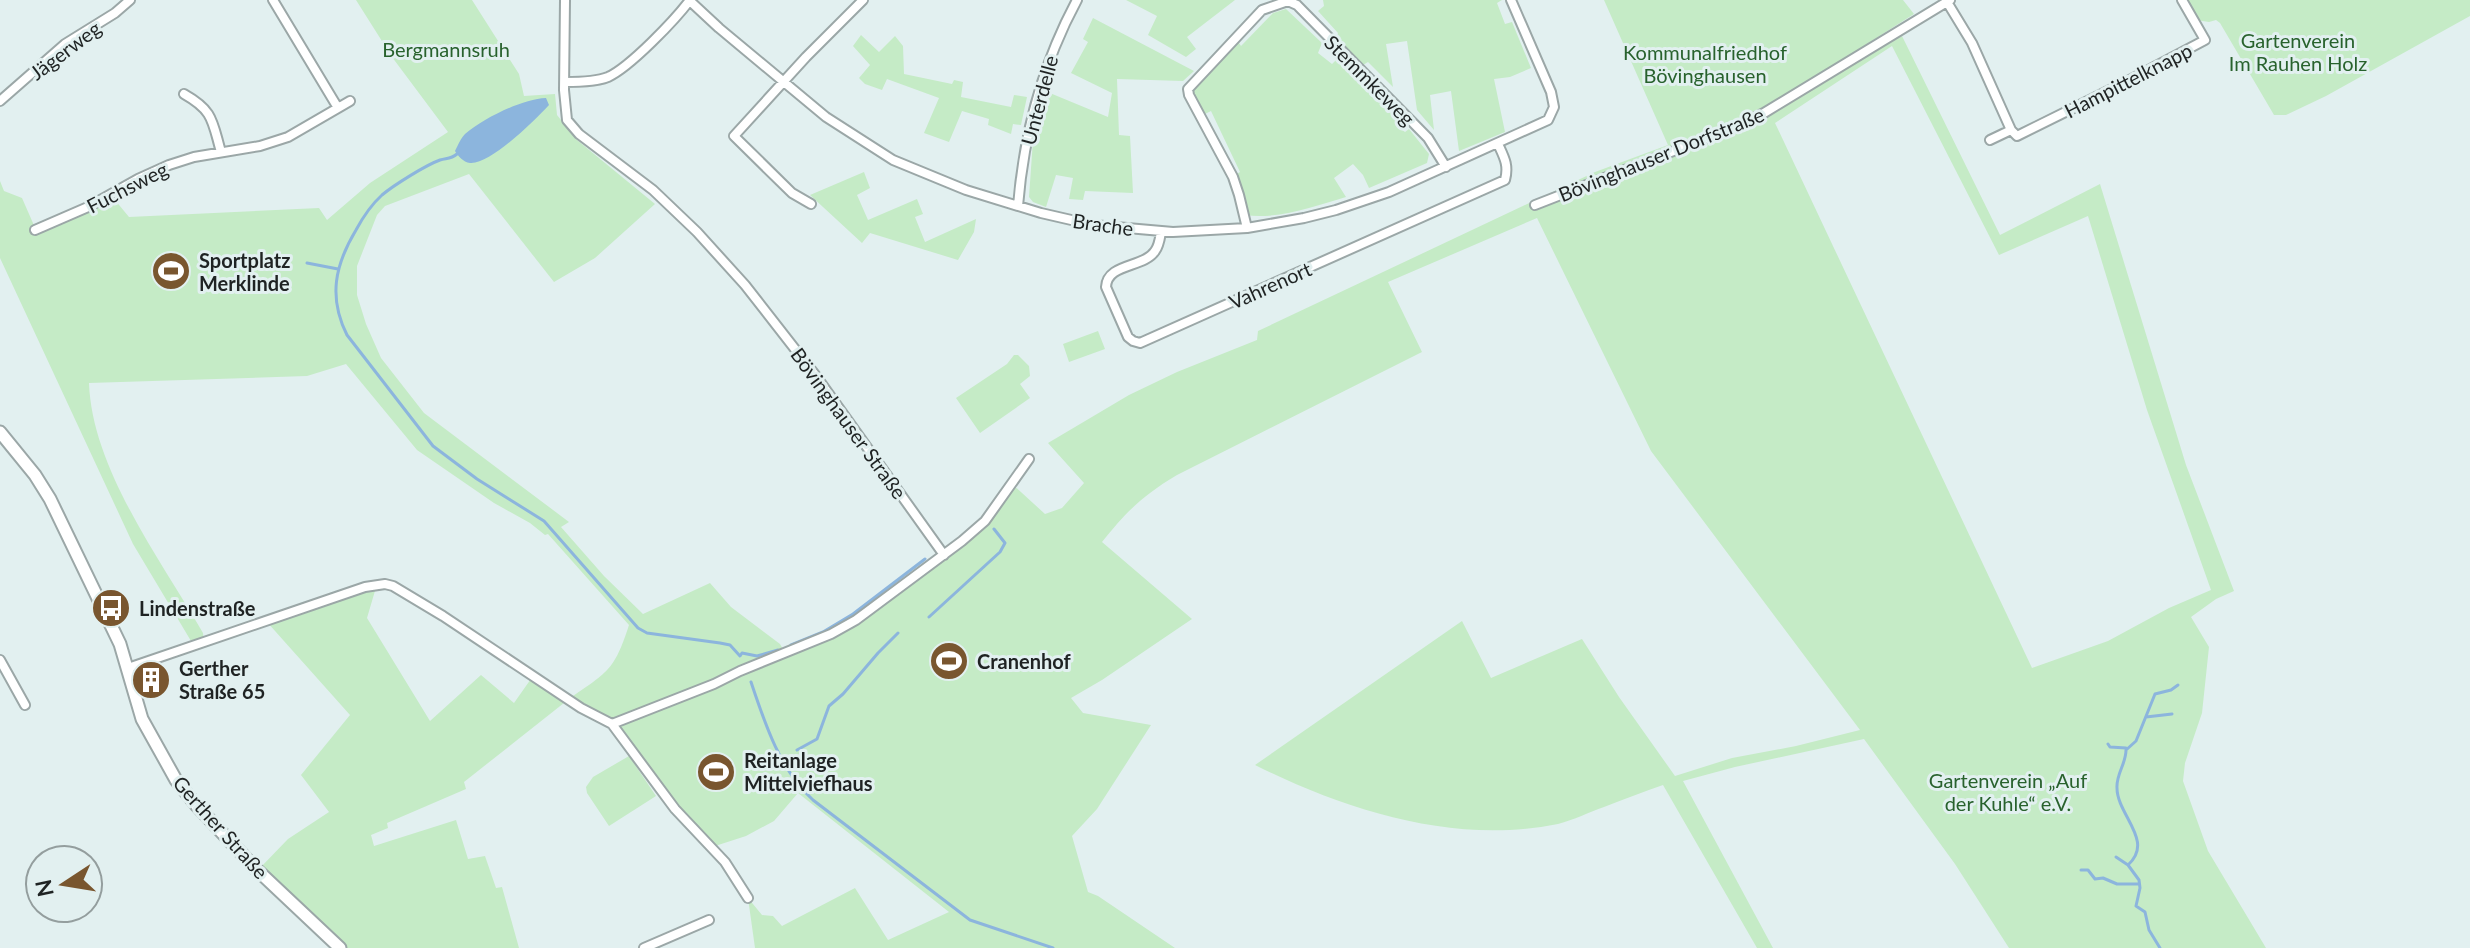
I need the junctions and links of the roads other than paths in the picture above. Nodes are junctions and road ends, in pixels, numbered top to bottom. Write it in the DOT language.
graph roads {
  1 [pos="130,0"];
  2 [pos="273,0"];
  3 [pos="565,0"];
  4 [pos="690,0"];
  5 [pos="863,0"];
  6 [pos="1077,0"];
  7 [pos="1511,0"];
  8 [pos="2182,0"];
  9 [pos="1949,1"];
  10 [pos="565,82"];
  11 [pos="783,82"];
  12 [pos="184,94"];
  13 [pos="0,101"];
  14 [pos="350,101"];
  15 [pos="338,108"];
  16 [pos="2011,130"];
  17 [pos="1990,140"];
  18 [pos="1498,144"];
  19 [pos="221,152"];
  20 [pos="1446,167"];
  21 [pos="811,204"];
  22 [pos="1535,205"];
  23 [pos="1018,206"];
  24 [pos="1247,228"];
  25 [pos="35,230"];
  26 [pos="1161,232"];
  27 [pos="0,432"];
  28 [pos="1029,459"];
  29 [pos="944,555"];
  30 [pos="0,660"];
  31 [pos="128,668"];
  32 [pos="25,705"];
  33 [pos="612,724"];
  34 [pos="748,898"];
  35 [pos="709,920"];
  36 [pos="340,948"];
  37 [pos="644,948"];
  1 -- 13 [label="street, Jägerweg"];
  2 -- 15 [label="street"];
  3 -- 10 [label="street, Bövinghauser Straße"];
  4 -- 10 [label="street"];
  4 -- 11 [label="street, Brache"];
  5 -- 11 [label="street"];
  6 -- 23 [label="street, Unterdelle"];
  7 -- 18 [label="street, Brache"];
  8 -- 16 [label="street, Hampittelknapp"];
  9 -- 16 [label="street"];
  9 -- 22 [label="street, Bövinghauser Dorfstraße"];
  10 -- 29 [label="street, Bövinghauser Straße"];
  11 -- 21 [label="street"];
  11 -- 23 [label="street, Brache"];
  12 -- 19 [label="street"];
  14 -- 15 [label="street, Fuchsweg"];
  15 -- 19 [label="street, Fuchsweg"];
  16 -- 17 [label="street, Hampittelknapp"];
  18 -- 20 [label="street, Brache"];
  18 -- 26 [label="street, Vahrenort"];
  19 -- 25 [label="street, Fuchsweg"];
  20 -- 24 [label="street, Brache"];
  20 -- 24 [label="street, Stemmkeweg"];
  23 -- 26 [label="street, Brache"];
  24 -- 26 [label="street, Brache"];
  27 -- 31 [label="street, Gerther Straße"];
  28 -- 29 [label="street"];
  29 -- 33 [label="street"];
  30 -- 32 [label="street"];
  31 -- 33 [label="street"];
  31 -- 36 [label="street, Gerther Straße"];
  33 -- 34 [label="street"];
  35 -- 37 [label="street"];
}
